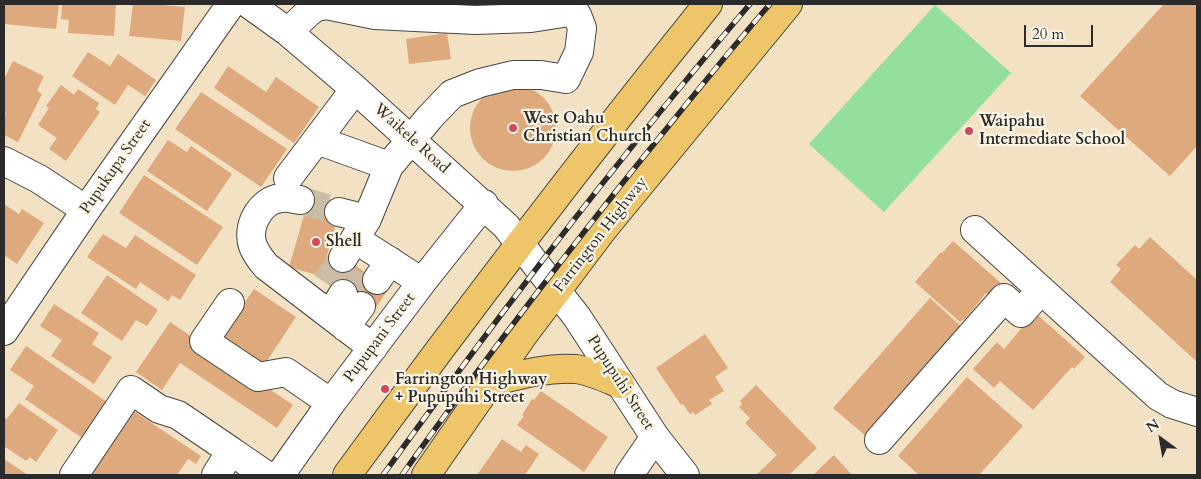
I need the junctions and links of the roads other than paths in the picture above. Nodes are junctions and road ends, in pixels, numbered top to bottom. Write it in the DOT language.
graph roads {
  1 [pos="231,4"];
  2 [pos="249,4"];
  3 [pos="708,4"];
  4 [pos="788,4"];
  5 [pos="288,32"];
  6 [pos="355,89"];
  7 [pos="317,140"];
  8 [pos="412,140"];
  9 [pos="4,161"];
  10 [pos="389,166"];
  11 [pos="484,204"];
  12 [pos="86,210"];
  13 [pos="340,212"];
  14 [pos="975,230"];
  15 [pos="520,243"];
  16 [pos="367,254"];
  17 [pos="422,282"];
  18 [pos="557,290"];
  19 [pos="1041,290"];
  20 [pos="230,303"];
  21 [pos="4,331"];
  22 [pos="373,348"];
  23 [pos="491,382"];
  24 [pos="620,384"];
  25 [pos="331,403"];
  26 [pos="1197,412"];
  27 [pos="655,437"];
  28 [pos="879,440"];
  29 [pos="231,452"];
  30 [pos="74,475"];
  31 [pos="216,475"];
  32 [pos="266,475"];
  33 [pos="280,475"];
  34 [pos="347,475"];
  35 [pos="426,475"];
  36 [pos="629,475"];
  37 [pos="685,475"];
  1 -- 12 [label="street, Pupukupa Street"];
  2 -- 5 [label="street, Waikele Road"];
  3 -- 15 [label="main road"];
  4 -- 18 [label="main road, Farrington Highway"];
  5 -- 6 [label="street, Waikele Road"];
  5 -- 8 [label="street"];
  6 -- 7 [label="street"];
  6 -- 8 [label="street, Waikele Road"];
  7 -- 10 [label="street"];
  7 -- 22 [label="street"];
  8 -- 10 [label="street"];
  8 -- 11 [label="street, Waikele Road"];
  9 -- 12 [label="street"];
  10 -- 16 [label="street"];
  11 -- 15 [label="street, Waikele Road"];
  11 -- 17 [label="street, Pupupani Street"];
  12 -- 21 [label="street, Pupukupa Street"];
  13 -- 16 [label="street"];
  14 -- 19 [label="street"];
  15 -- 18 [label="street, Waikele Road"];
  15 -- 34 [label="main road"];
  16 -- 17 [label="street"];
  17 -- 22 [label="street, Pupupani Street"];
  18 -- 23 [label="main road, Farrington Highway"];
  18 -- 24 [label="street, Pupupuhi Street"];
  19 -- 26 [label="street"];
  19 -- 28 [label="street"];
  20 -- 25 [label="street"];
  22 -- 25 [label="street, Pupupani Street"];
  23 -- 24 [label="main road"];
  23 -- 35 [label="main road, Farrington Highway"];
  24 -- 27 [label="street, Pupupuhi Street"];
  25 -- 33 [label="street, Pupupani Street"];
  27 -- 36 [label="street"];
  27 -- 37 [label="street, Pupupuhi Street"];
  29 -- 30 [label="street"];
  29 -- 31 [label="street"];
  29 -- 32 [label="street"];
}
